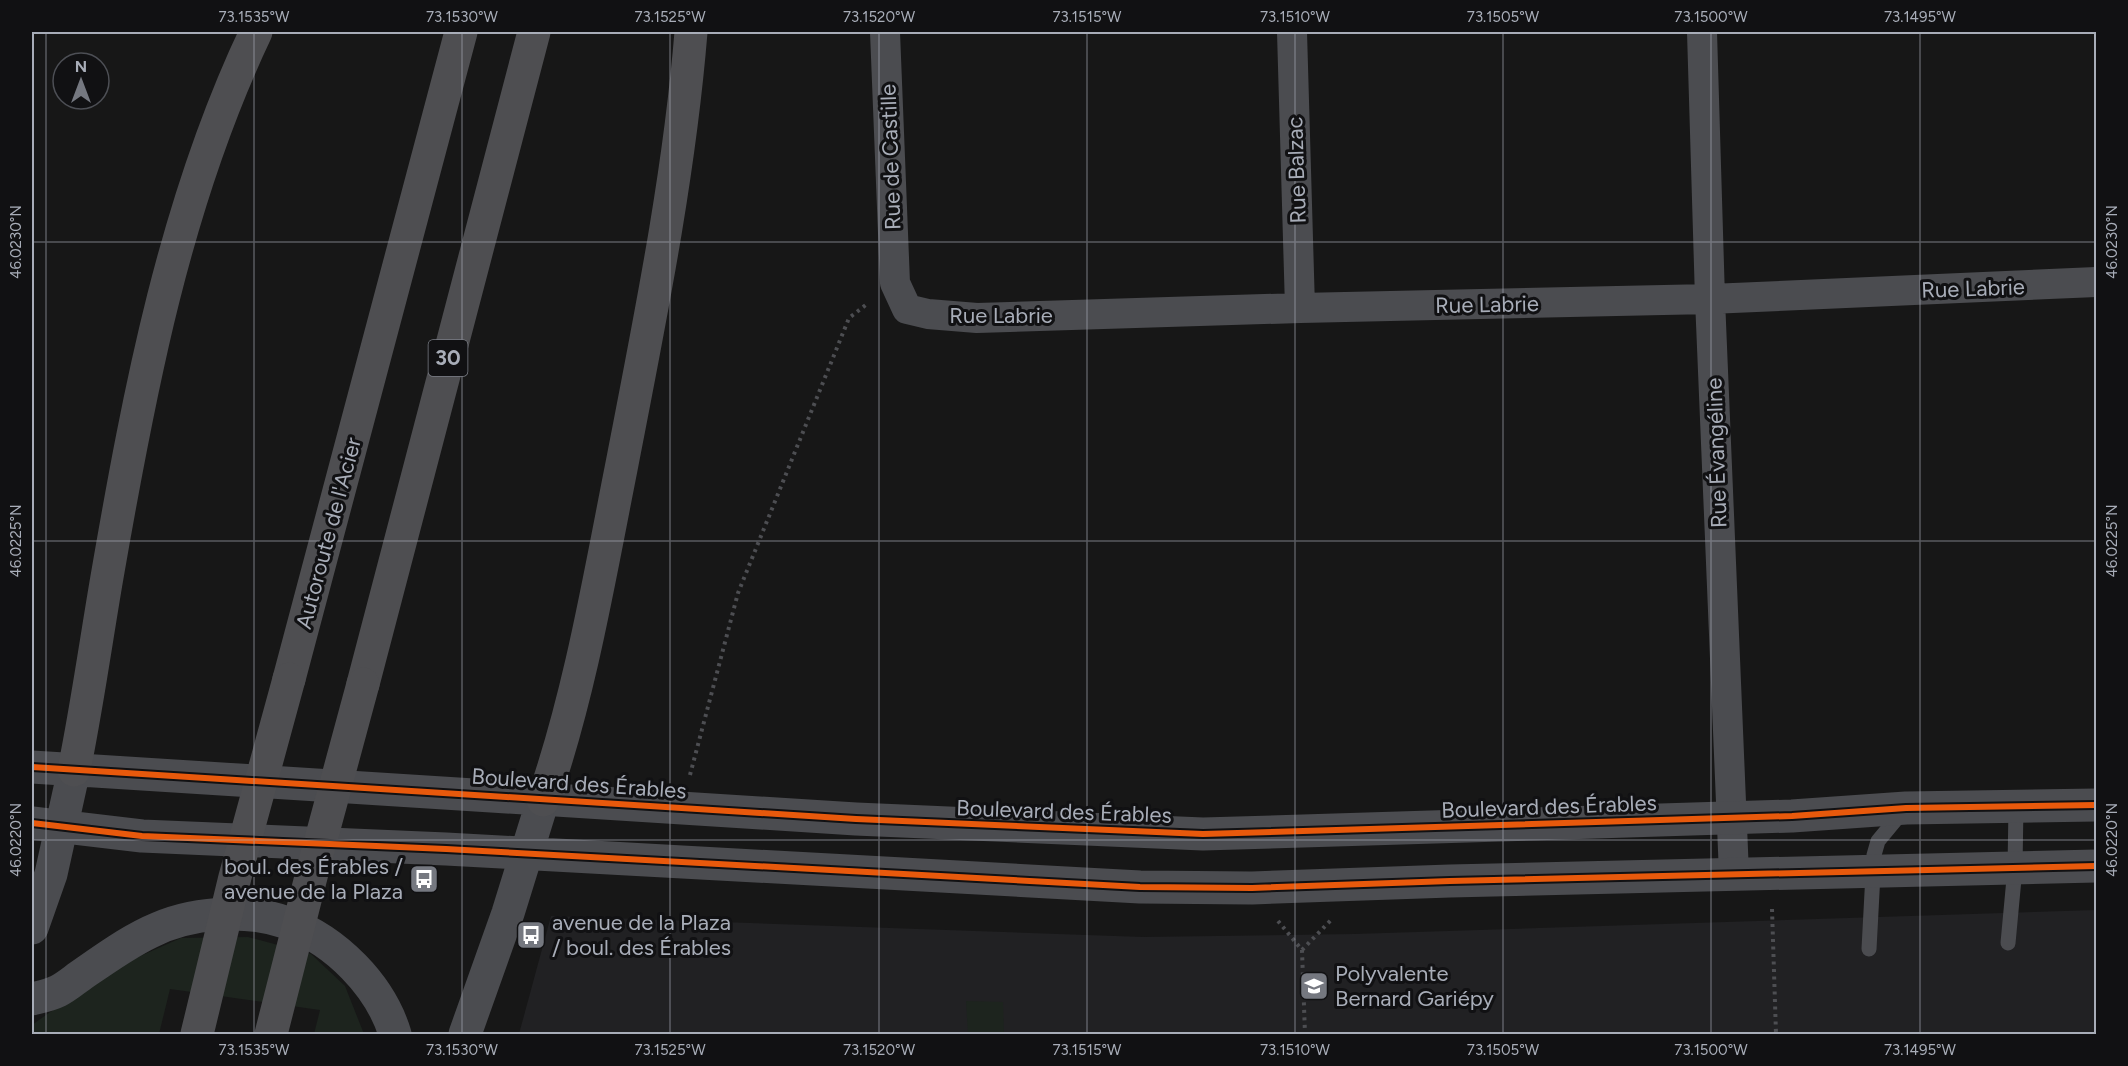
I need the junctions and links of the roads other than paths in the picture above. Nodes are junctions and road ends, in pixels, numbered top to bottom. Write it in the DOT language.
graph roads {
  1 [pos="256,32"];
  2 [pos="461,32"];
  3 [pos="534,32"];
  4 [pos="691,32"];
  5 [pos="885,32"];
  6 [pos="1292,32"];
  7 [pos="1702,32"];
  8 [pos="2097,282"];
  9 [pos="884,291"];
  10 [pos="1710,299"];
  11 [pos="1300,308"];
  12 [pos="32,767"];
  13 [pos="74,770"];
  14 [pos="543,800"];
  15 [pos="2097,805"];
  16 [pos="2016,806"];
  17 [pos="1906,808"];
  18 [pos="1731,818"];
  19 [pos="46,826"];
  20 [pos="527,853"];
  21 [pos="2097,866"];
  22 [pos="2015,868"];
  23 [pos="1873,871"];
  24 [pos="1734,874"];
  25 [pos="32,928"];
  26 [pos="2008,943"];
  27 [pos="1869,948"];
  28 [pos="32,999"];
  29 [pos="197,1035"];
  30 [pos="271,1035"];
  31 [pos="395,1035"];
  32 [pos="465,1035"];
  1 -- 13 [label="highway"];
  2 -- 29 [label="highway, Autoroute de l'Acier, bridge"];
  3 -- 30 [label="highway, 30, bridge"];
  4 -- 14 [label="highway"];
  5 -- 9 [label="street, Rue de Castille"];
  6 -- 11 [label="street, Rue Balzac"];
  7 -- 10 [label="street, Rue Évangéline"];
  8 -- 10 [label="street, Rue Labrie"];
  9 -- 11 [label="street, Rue Labrie"];
  10 -- 11 [label="street, Rue Labrie"];
  10 -- 18 [label="street, Rue Évangéline"];
  12 -- 13 [label="street, Boulevard des Érables"];
  13 -- 14 [label="street, Boulevard des Érables"];
  13 -- 19 [label="street"];
  14 -- 18 [label="street, Boulevard des Érables"];
  14 -- 20 [label="street"];
  15 -- 16 [label="street, Boulevard des Érables"];
  16 -- 17 [label="street, Boulevard des Érables"];
  16 -- 22 [label="lane"];
  17 -- 18 [label="street, Boulevard des Érables"];
  17 -- 23 [label="lane"];
  18 -- 24 [label="street, Rue Évangéline"];
  19 -- 20 [label="street"];
  19 -- 25 [label="street"];
  20 -- 24 [label="street"];
  20 -- 32 [label="street"];
  21 -- 22 [label="street"];
  22 -- 23 [label="street"];
  22 -- 26 [label="lane"];
  23 -- 24 [label="street"];
  23 -- 27 [label="lane"];
  28 -- 31 [label="street"];
}
